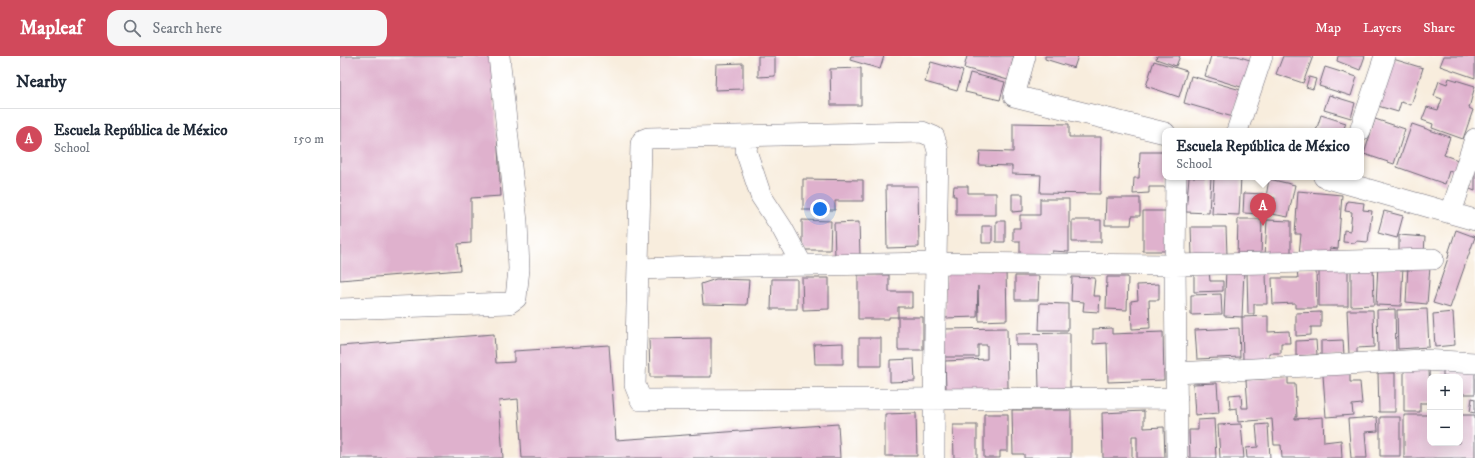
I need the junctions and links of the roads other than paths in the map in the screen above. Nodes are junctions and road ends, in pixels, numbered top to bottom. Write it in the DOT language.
graph roads {
  1 [pos="499,56"];
  2 [pos="1025,56"];
  3 [pos="1262,56"];
  4 [pos="1385,56"];
  5 [pos="1238,128"];
  6 [pos="1361,128"];
  7 [pos="1162,132"];
  8 [pos="748,136"];
  9 [pos="1475,139"];
  10 [pos="1176,180"];
  11 [pos="1340,180"];
  12 [pos="1451,213"];
  13 [pos="1475,220"];
  14 [pos="1433,259"];
  15 [pos="936,264"];
  16 [pos="802,265"];
  17 [pos="1174,265"];
  18 [pos="639,269"];
  19 [pos="340,309"];
  20 [pos="1475,363"];
  21 [pos="1176,373"];
  22 [pos="1177,398"];
  23 [pos="934,399"];
  24 [pos="934,458"];
  25 [pos="1177,458"];
  1 -- 19 [label="street"];
  2 -- 7 [label="street"];
  3 -- 5 [label="street"];
  4 -- 6 [label="street"];
  8 -- 15 [label="street"];
  8 -- 16 [label="street"];
  8 -- 18 [label="street"];
  9 -- 12 [label="street"];
  10 -- 17 [label="street"];
  11 -- 12 [label="street"];
  12 -- 13 [label="street"];
  14 -- 17 [label="street"];
  15 -- 16 [label="street"];
  15 -- 17 [label="street"];
  15 -- 23 [label="street"];
  16 -- 18 [label="street"];
  17 -- 21 [label="street"];
  18 -- 23 [label="street"];
  20 -- 21 [label="street"];
  21 -- 22 [label="street"];
  22 -- 23 [label="street"];
  22 -- 25 [label="street"];
  23 -- 24 [label="street"];
}
